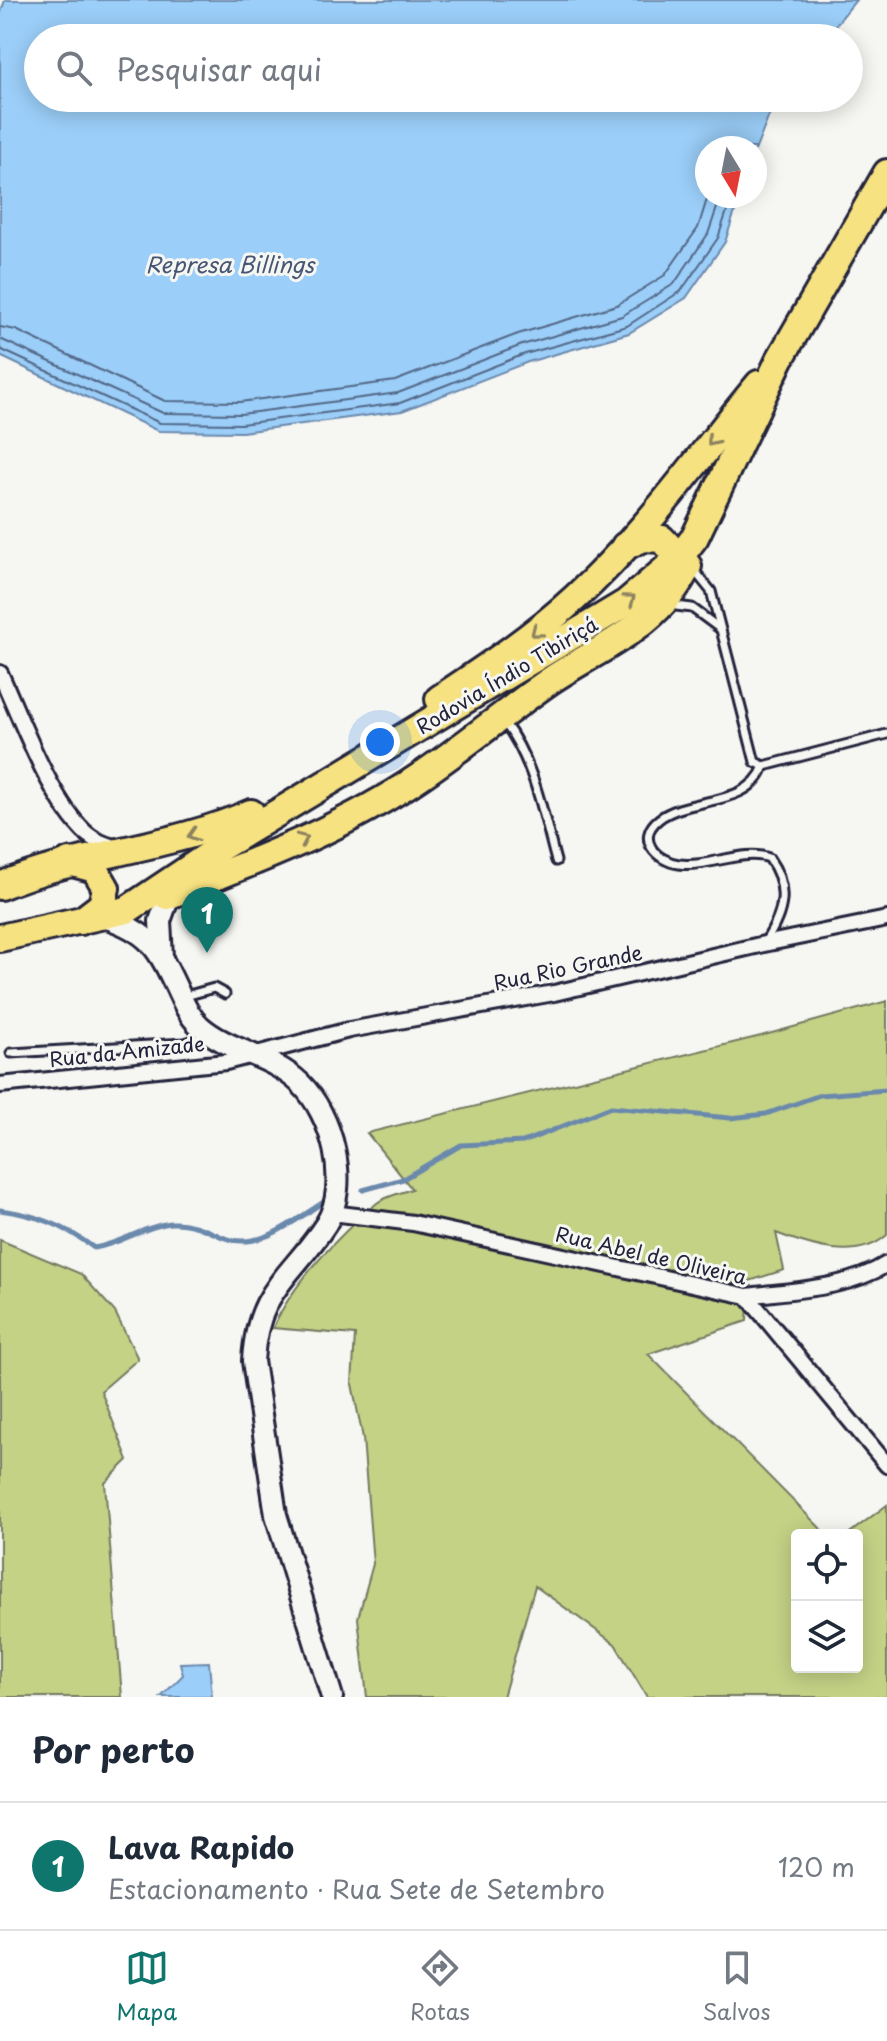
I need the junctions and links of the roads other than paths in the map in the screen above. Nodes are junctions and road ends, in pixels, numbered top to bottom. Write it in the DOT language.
graph roads {
  1 [pos="887,173"];
  2 [pos="780,359"];
  3 [pos="625,546"];
  4 [pos="684,562"];
  5 [pos="665,605"];
  6 [pos="719,628"];
  7 [pos="0,673"];
  8 [pos="500,716"];
  9 [pos="887,734"];
  10 [pos="764,766"];
  11 [pos="78,826"];
  12 [pos="125,850"];
  13 [pos="556,861"];
  14 [pos="69,862"];
  15 [pos="0,886"];
  16 [pos="169,896"];
  17 [pos="116,914"];
  18 [pos="887,919"];
  19 [pos="78,923"];
  20 [pos="0,938"];
  21 [pos="764,944"];
  22 [pos="162,957"];
  23 [pos="225,994"];
  24 [pos="181,997"];
  25 [pos="211,1034"];
  26 [pos="11,1053"];
  27 [pos="257,1054"];
  28 [pos="0,1085"];
  29 [pos="332,1213"];
  30 [pos="887,1264"];
  31 [pos="747,1296"];
  32 [pos="887,1465"];
  33 [pos="332,1697"];
  1 -- 2 [label="highway, Rodovia Índio Tibiriçá"];
  2 -- 3 [label="highway, Rodovia Índio Tibiriçá, one-way"];
  2 -- 4 [label="highway, Rodovia Índio Tibiriçá"];
  3 -- 4 [label="highway"];
  3 -- 12 [label="highway, Rodovia Índio Tibiriçá, one-way"];
  4 -- 5 [label="highway"];
  4 -- 6 [label="lane"];
  17 -- 4 [label="highway, Rodovia Índio Tibiriçá, one-way"];
  5 -- 6 [label="lane"];
  5 -- 8 [label="highway"];
  6 -- 10 [label="lane"];
  7 -- 11 [label="street"];
  8 -- 13 [label="lane"];
  16 -- 8 [label="highway, one-way"];
  9 -- 10 [label="lane"];
  10 -- 21 [label="lane"];
  11 -- 12 [label="street"];
  11 -- 14 [label="street"];
  12 -- 14 [label="highway, Rodovia Índio Tibiriçá"];
  14 -- 15 [label="highway, Rodovia Índio Tibiriçá"];
  14 -- 19 [label="highway"];
  16 -- 17 [label="highway"];
  16 -- 22 [label="street"];
  17 -- 19 [label="highway, Rodovia Índio Tibiriçá"];
  17 -- 22 [label="street"];
  18 -- 21 [label="street, Rua Rio Grande"];
  19 -- 20 [label="highway, Rodovia Índio Tibiriçá"];
  21 -- 27 [label="street, Rua Rio Grande"];
  22 -- 24 [label="street"];
  23 -- 24 [label="lane"];
  24 -- 25 [label="street"];
  25 -- 26 [label="lane"];
  25 -- 27 [label="street"];
  27 -- 28 [label="street, Rua da Amizade"];
  27 -- 29 [label="street"];
  29 -- 31 [label="street, Rua Abel de Oliveira"];
  29 -- 33 [label="street"];
  30 -- 31 [label="street"];
  31 -- 32 [label="street, Rua Abel de Oliveira"];
}
